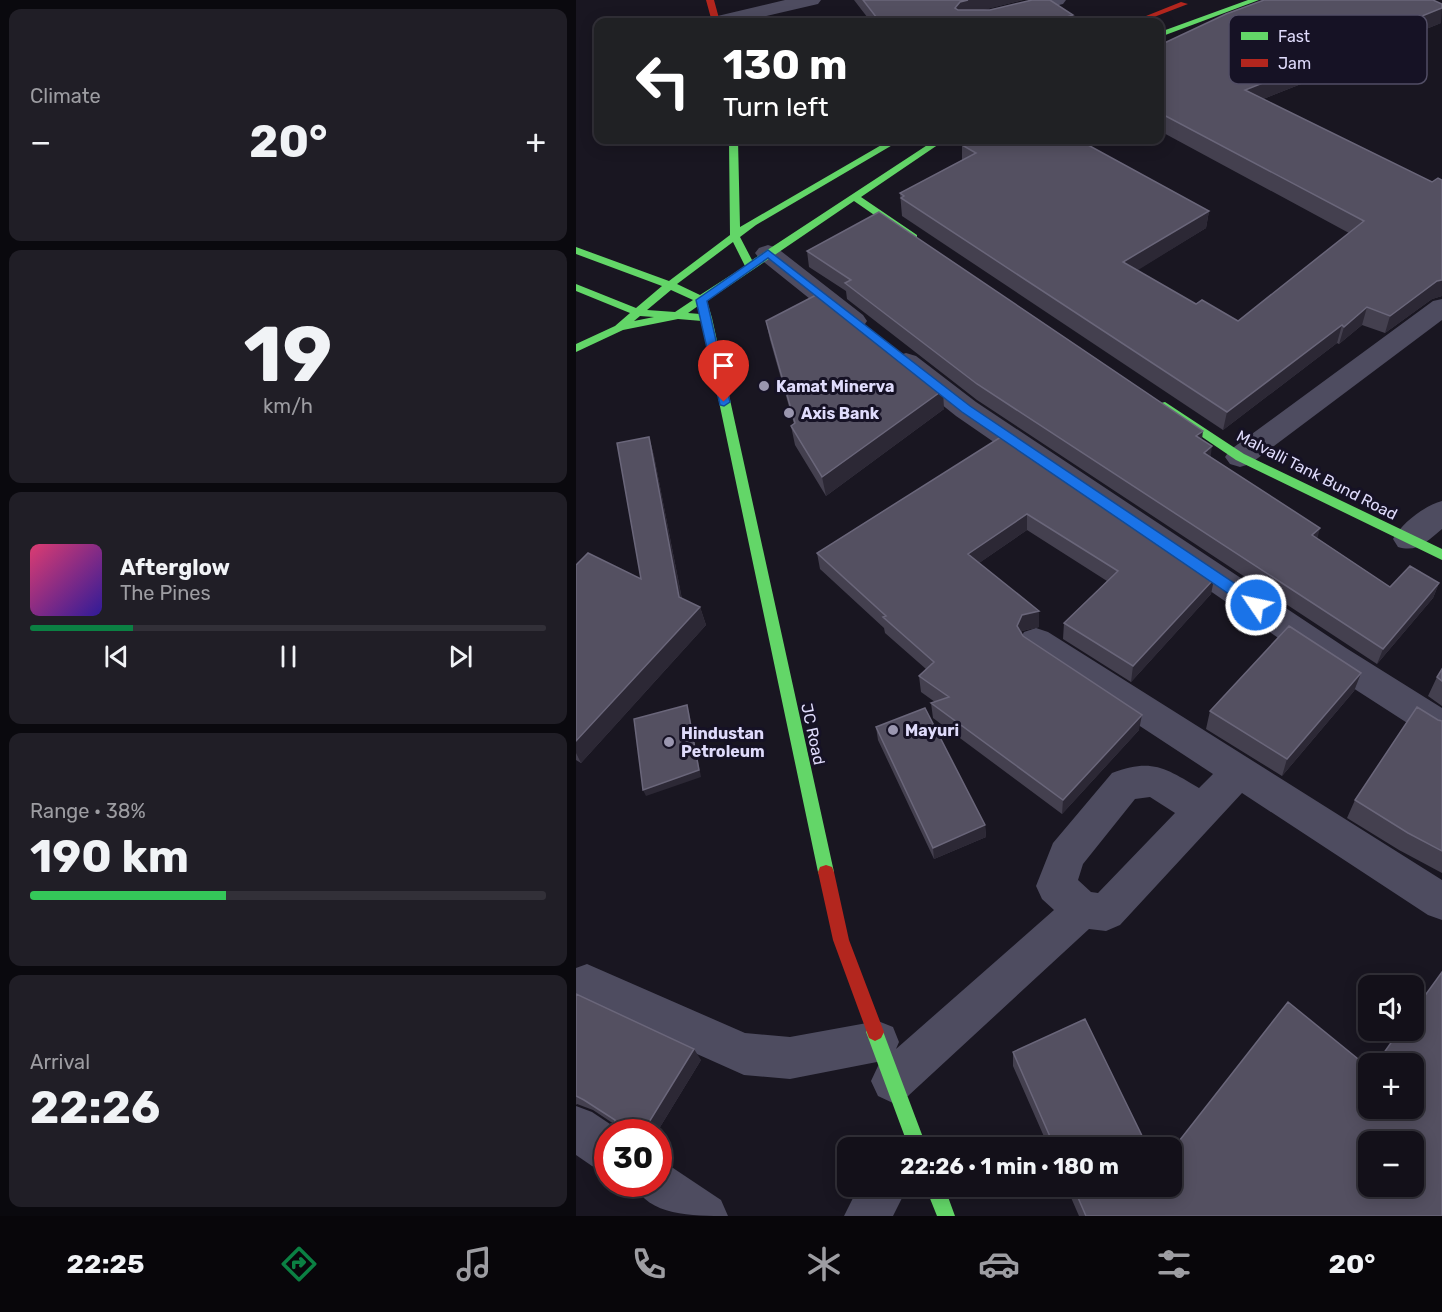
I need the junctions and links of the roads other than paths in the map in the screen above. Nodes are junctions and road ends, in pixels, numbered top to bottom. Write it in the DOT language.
graph roads {
  1 [pos="710,0"];
  2 [pos="811,0"];
  3 [pos="1056,0"];
  4 [pos="1196,0"];
  5 [pos="1255,0"];
  6 [pos="715,18"];
  7 [pos="733,18"];
  8 [pos="984,18"];
  9 [pos="1146,18"];
  10 [pos="1164,34"];
  11 [pos="733,144"];
  12 [pos="889,144"];
  13 [pos="934,144"];
  14 [pos="853,196"];
  15 [pos="735,236"];
  16 [pos="922,243"];
  17 [pos="576,250"];
  18 [pos="759,260"];
  19 [pos="675,281"];
  20 [pos="576,287"];
  21 [pos="701,300"];
  22 [pos="1442,307"];
  23 [pos="636,312"];
  24 [pos="676,316"];
  25 [pos="707,318"];
  26 [pos="619,328"];
  27 [pos="576,348"];
  28 [pos="1151,396"];
  29 [pos="1240,457"];
  30 [pos="1442,512"];
  31 [pos="1409,539"];
  32 [pos="1442,555"];
  33 [pos="1036,641"];
  34 [pos="1442,726"];
  35 [pos="1239,772"];
  36 [pos="1203,810"];
  37 [pos="1442,902"];
  38 [pos="1082,910"];
  39 [pos="587,984"];
  40 [pos="878,1042"];
  41 [pos="893,1081"];
  42 [pos="576,1128"];
  43 [pos="911,1137"];
  44 [pos="594,1140"];
  45 [pos="672,1194"];
  46 [pos="878,1197"];
  47 [pos="938,1197"];
  48 [pos="705,1216"];
  49 [pos="867,1216"];
  50 [pos="946,1216"];
  1 -- 6 [label="main road"];
  2 -- 7 [label="street"];
  3 -- 8 [label="street"];
  4 -- 9 [label="main road"];
  5 -- 10 [label="main road"];
  11 -- 15 [label="main road"];
  12 -- 15 [label="main road"];
  13 -- 14 [label="main road"];
  14 -- 16 [label="main road"];
  14 -- 18 [label="main road"];
  15 -- 18 [label="main road"];
  15 -- 19 [label="main road"];
  17 -- 19 [label="main road"];
  18 -- 21 [label="main road"];
  18 -- 34 [label="street"];
  19 -- 21 [label="main road"];
  19 -- 23 [label="main road"];
  20 -- 23 [label="main road"];
  21 -- 24 [label="main road"];
  21 -- 25 [label="main road, JC Road"];
  22 -- 29 [label="street"];
  23 -- 24 [label="main road"];
  23 -- 26 [label="main road"];
  24 -- 25 [label="main road"];
  24 -- 26 [label="main road"];
  25 -- 40 [label="main road, JC Road"];
  26 -- 27 [label="main road"];
  28 -- 29 [label="main road, Malvalli Tank Bund Road"];
  29 -- 31 [label="main road, Malvalli Tank Bund Road"];
  30 -- 31 [label="street"];
  31 -- 32 [label="main road, Malvalli Tank Bund Road"];
  33 -- 35 [label="street"];
  35 -- 36 [label="street"];
  35 -- 37 [label="street"];
  36 -- 38 [label="street"];
  36 -- 38 [label="street"];
  38 -- 41 [label="street"];
  39 -- 40 [label="street"];
  40 -- 41 [label="main road, JC Road"];
  41 -- 43 [label="main road, JC Road"];
  42 -- 44 [label="street"];
  45 -- 48 [label="street"];
  46 -- 49 [label="street"];
  47 -- 50 [label="main road"];
}
